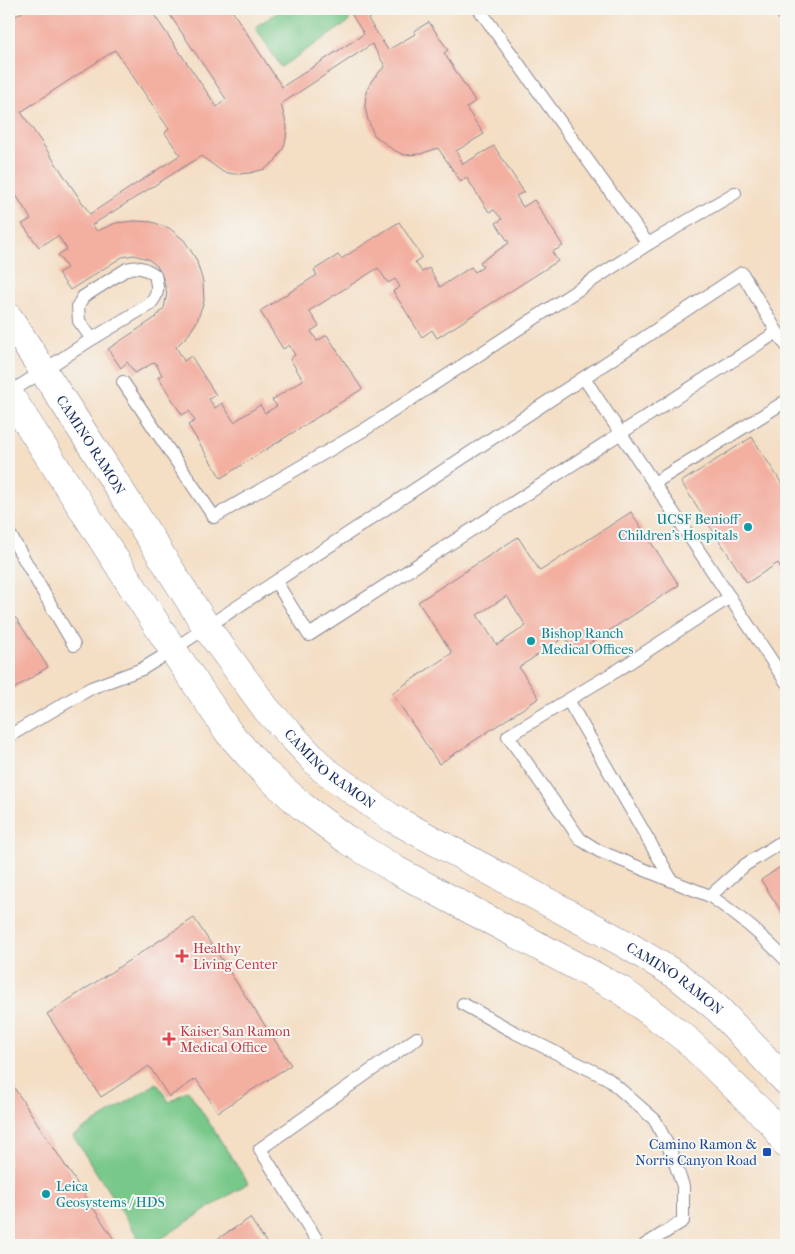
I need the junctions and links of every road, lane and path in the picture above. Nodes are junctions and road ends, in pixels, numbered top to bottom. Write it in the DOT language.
graph roads {
  1 [pos="479,9"];
  2 [pos="735,192"];
  3 [pos="648,244"];
  4 [pos="9,318"];
  5 [pos="777,332"];
  6 [pos="92,339"];
  7 [pos="786,345"];
  8 [pos="43,371"];
  9 [pos="584,378"];
  10 [pos="123,382"];
  11 [pos="9,393"];
  12 [pos="786,401"];
  13 [pos="620,433"];
  14 [pos="654,483"];
  15 [pos="9,533"];
  16 [pos="276,582"];
  17 [pos="730,597"];
  18 [pos="207,628"];
  19 [pos="74,645"];
  20 [pos="173,650"];
  21 [pos="786,682"];
  22 [pos="568,700"];
  23 [pos="9,736"];
  24 [pos="786,839"];
  25 [pos="672,881"];
  26 [pos="710,896"];
  27 [pos="786,960"];
  28 [pos="462,1004"];
  29 [pos="417,1038"];
  30 [pos="786,1080"];
  31 [pos="786,1144"];
  32 [pos="320,1245"];
  33 [pos="645,1245"];
  1 -- 3 [label="lane"];
  2 -- 3 [label="lane"];
  3 -- 10 [label="lane"];
  4 -- 8 [label="street, CAMINO RAMON"];
  5 -- 7 [label="lane"];
  5 -- 9 [label="lane"];
  5 -- 13 [label="lane"];
  6 -- 6 [label="lane"];
  6 -- 8 [label="lane"];
  8 -- 11 [label="lane"];
  8 -- 18 [label="street, CAMINO RAMON"];
  9 -- 13 [label="lane"];
  9 -- 16 [label="lane"];
  11 -- 20 [label="street"];
  12 -- 14 [label="lane"];
  13 -- 14 [label="lane"];
  13 -- 16 [label="lane"];
  14 -- 17 [label="lane"];
  15 -- 19 [label="lane"];
  16 -- 18 [label="lane"];
  17 -- 21 [label="lane"];
  17 -- 22 [label="lane"];
  18 -- 20 [label="lane"];
  18 -- 30 [label="street, CAMINO RAMON"];
  20 -- 23 [label="lane"];
  20 -- 31 [label="street"];
  22 -- 25 [label="lane"];
  22 -- 25 [label="lane"];
  24 -- 26 [label="lane"];
  25 -- 26 [label="lane"];
  26 -- 27 [label="lane"];
  28 -- 33 [label="lane"];
  29 -- 32 [label="lane"];
}
